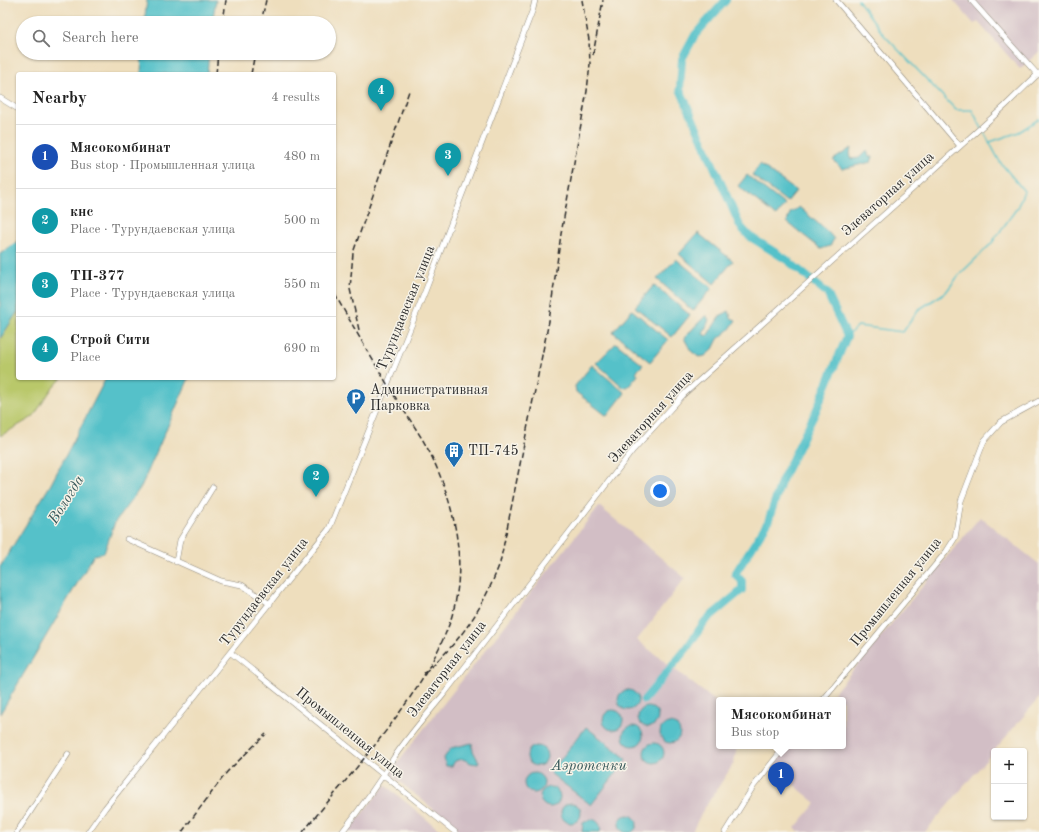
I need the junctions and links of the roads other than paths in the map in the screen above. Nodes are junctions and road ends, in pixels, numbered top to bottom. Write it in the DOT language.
graph roads {
  1 [pos="534,0"];
  2 [pos="836,0"];
  3 [pos="971,0"];
  4 [pos="1038,74"];
  5 [pos="0,98"];
  6 [pos="16,108"];
  7 [pos="960,146"];
  8 [pos="1039,401"];
  9 [pos="213,487"];
  10 [pos="127,539"];
  11 [pos="176,562"];
  12 [pos="270,604"];
  13 [pos="231,653"];
  14 [pos="825,697"];
  15 [pos="783,749"];
  16 [pos="68,754"];
  17 [pos="384,776"];
  18 [pos="17,832"];
  19 [pos="88,832"];
  20 [pos="342,832"];
  21 [pos="455,832"];
  22 [pos="725,832"];
  1 -- 12 [label="street, Турундаевская улица"];
  2 -- 7 [label="street"];
  3 -- 4 [label="street"];
  4 -- 7 [label="street, Элеваторная улица"];
  5 -- 6 [label="street"];
  7 -- 17 [label="street, Элеваторная улица"];
  8 -- 14 [label="street, Промышленная улица"];
  9 -- 11 [label="street"];
  10 -- 11 [label="street"];
  11 -- 12 [label="street"];
  12 -- 13 [label="street, Турундаевская улица"];
  13 -- 17 [label="street, Промышленная улица"];
  13 -- 19 [label="street, Турундаевская улица"];
  15 -- 22 [label="street"];
  16 -- 18 [label="street"];
  17 -- 20 [label="street, Элеваторная улица"];
  17 -- 21 [label="street, Промышленная улица"];
}
